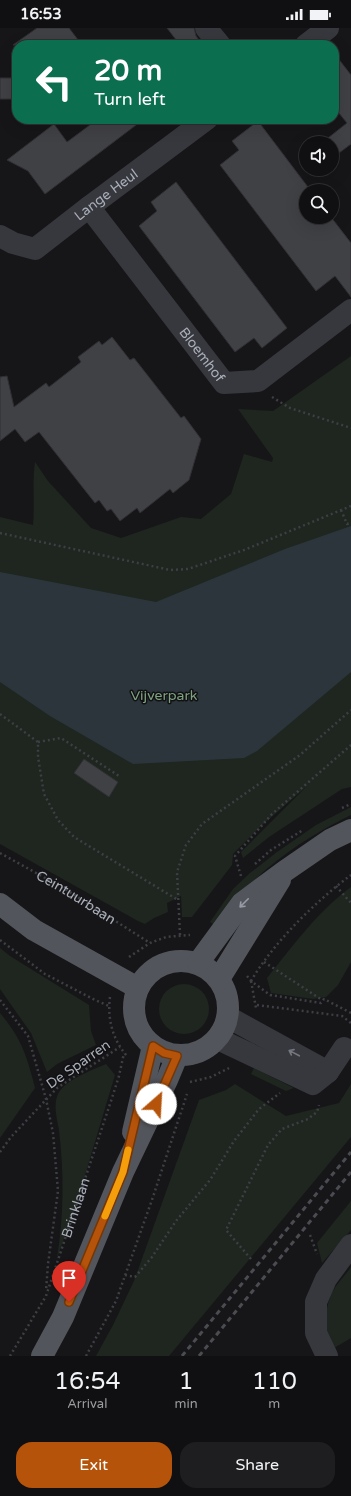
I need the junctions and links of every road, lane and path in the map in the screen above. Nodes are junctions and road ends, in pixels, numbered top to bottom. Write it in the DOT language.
graph roads {
  1 [pos="206,28"];
  2 [pos="328,28"];
  3 [pos="216,40"];
  4 [pos="312,40"];
  5 [pos="200,124"];
  6 [pos="88,207"];
  7 [pos="0,236"];
  8 [pos="351,310"];
  9 [pos="258,381"];
  10 [pos="351,428"];
  11 [pos="351,506"];
  12 [pos="341,510"];
  13 [pos="351,523"];
  14 [pos="0,532"];
  15 [pos="351,710"];
  16 [pos="0,714"];
  17 [pos="38,742"];
  18 [pos="351,745"];
  19 [pos="119,776"];
  20 [pos="351,830"];
  21 [pos="0,853"];
  22 [pos="285,871"];
  23 [pos="351,875"];
  24 [pos="241,876"];
  25 [pos="336,886"];
  26 [pos="178,900"];
  27 [pos="351,903"];
  28 [pos="0,904"];
  29 [pos="197,935"];
  30 [pos="0,940"];
  31 [pos="150,943"];
  32 [pos="264,962"];
  33 [pos="198,963"];
  34 [pos="219,979"];
  35 [pos="138,988"];
  36 [pos="324,999"];
  37 [pos="0,1000"];
  38 [pos="109,1006"];
  39 [pos="257,1006"];
  40 [pos="351,1013"];
  41 [pos="228,1017"];
  42 [pos="351,1023"];
  43 [pos="218,1039"];
  44 [pos="153,1046"];
  45 [pos="120,1047"];
  46 [pos="344,1048"];
  47 [pos="124,1053"];
  48 [pos="177,1056"];
  49 [pos="320,1078"];
  50 [pos="190,1082"];
  51 [pos="189,1087"];
  52 [pos="187,1092"];
  53 [pos="281,1093"];
  54 [pos="46,1099"];
  55 [pos="0,1152"];
  56 [pos="123,1172"];
  57 [pos="351,1245"];
  58 [pos="251,1259"];
  59 [pos="125,1275"];
  60 [pos="46,1296"];
  61 [pos="10,1356"];
  62 [pos="42,1356"];
  63 [pos="86,1356"];
  64 [pos="327,1356"];
  1 -- 3 [label="street"];
  2 -- 4 [label="street"];
  5 -- 6 [label="street, Lange Heul"];
  6 -- 7 [label="street, Lange Heul"];
  6 -- 9 [label="street, Bloemhof"];
  8 -- 9 [label="street"];
  9 -- 10 [label="path"];
  11 -- 12 [label="path"];
  12 -- 13 [label="path"];
  12 -- 14 [label="path"];
  15 -- 26 [label="path"];
  16 -- 17 [label="path"];
  17 -- 19 [label="path"];
  17 -- 26 [label="path"];
  18 -- 24 [label="path"];
  20 -- 22 [label="main road"];
  21 -- 31 [label="path, Ceintuurbaan"];
  22 -- 33 [label="main road, one-way"];
  22 -- 34 [label="main road"];
  23 -- 25 [label="path"];
  25 -- 27 [label="path"];
  25 -- 32 [label="path"];
  26 -- 29 [label="path"];
  28 -- 35 [label="main road"];
  30 -- 38 [label="path"];
  32 -- 36 [label="path"];
  32 -- 36 [label="path"];
  33 -- 34 [label="main road"];
  33 -- 35 [label="main road"];
  34 -- 41 [label="main road"];
  35 -- 44 [label="main road"];
  36 -- 40 [label="path"];
  37 -- 54 [label="path"];
  39 -- 42 [label="path"];
  41 -- 43 [label="main road"];
  49 -- 41 [label="street, one-way"];
  43 -- 48 [label="main road"];
  43 -- 49 [label="street"];
  44 -- 48 [label="main road"];
  44 -- 56 [label="main road, Brinklaan"];
  45 -- 54 [label="path, De Sparren"];
  46 -- 49 [label="street"];
  47 -- 60 [label="path, Brinklaan"];
  48 -- 56 [label="main road, Brinklaan"];
  49 -- 58 [label="path"];
  50 -- 51 [label="path"];
  52 -- 59 [label="path"];
  53 -- 59 [label="path"];
  54 -- 55 [label="path, De Sparren"];
  54 -- 60 [label="path"];
  56 -- 62 [label="main road, Brinklaan"];
  57 -- 64 [label="street"];
  59 -- 63 [label="path"];
  60 -- 61 [label="path, Brinklaan"];
}
